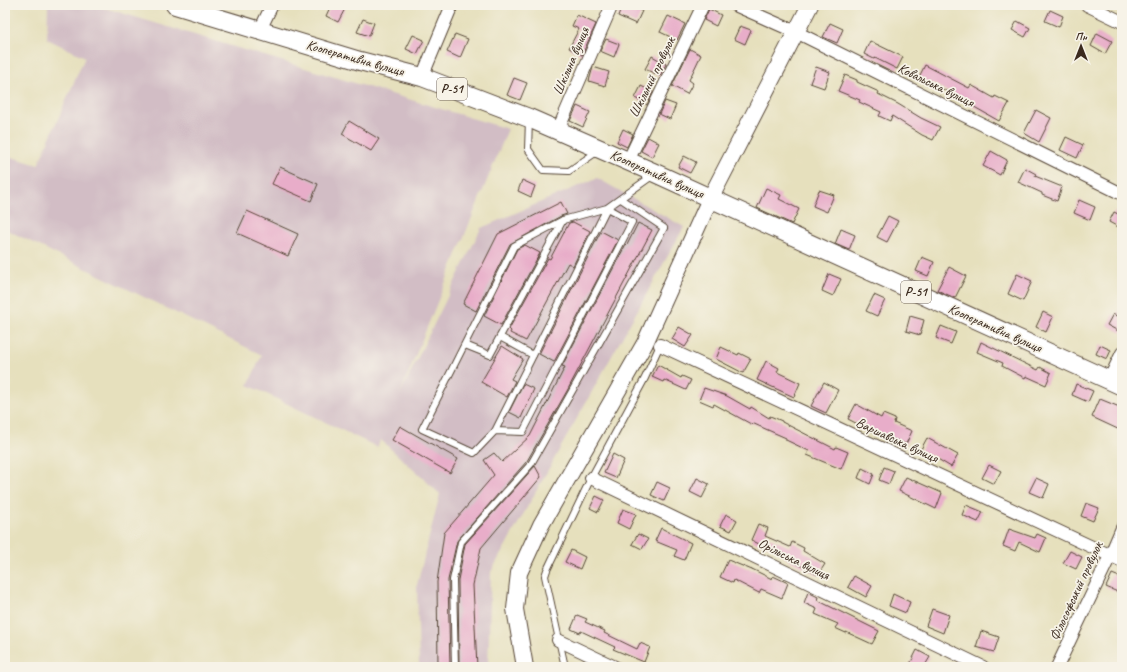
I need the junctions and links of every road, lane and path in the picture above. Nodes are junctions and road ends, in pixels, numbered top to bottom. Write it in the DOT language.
graph roads {
  1 [pos="176,5"];
  2 [pos="272,5"];
  3 [pos="452,5"];
  4 [pos="612,5"];
  5 [pos="703,5"];
  6 [pos="735,5"];
  7 [pos="810,5"];
  8 [pos="1087,5"];
  9 [pos="1122,22"];
  10 [pos="260,30"];
  11 [pos="796,32"];
  12 [pos="422,77"];
  13 [pos="529,118"];
  14 [pos="558,130"];
  15 [pos="602,149"];
  16 [pos="628,161"];
  17 [pos="655,173"];
  18 [pos="1122,194"];
  19 [pos="620,198"];
  20 [pos="710,198"];
  21 [pos="607,208"];
  22 [pos="563,220"];
  23 [pos="500,337"];
  24 [pos="465,345"];
  25 [pos="660,345"];
  26 [pos="1122,353"];
  27 [pos="533,355"];
  28 [pos="1116,383"];
  29 [pos="495,431"];
  30 [pos="591,478"];
  31 [pos="1122,528"];
  32 [pos="1110,556"];
  33 [pos="1122,561"];
  34 [pos="558,640"];
  35 [pos="454,667"];
  36 [pos="525,667"];
  37 [pos="565,667"];
  38 [pos="615,667"];
  39 [pos="983,667"];
  40 [pos="1057,667"];
  1 -- 10 [label="main road, Кооперативна вулиця / Р-51"];
  2 -- 10 [label="street"];
  3 -- 12 [label="street"];
  4 -- 14 [label="street, Шкільна вулиця"];
  5 -- 16 [label="street, Шкільний провулок"];
  6 -- 11 [label="street, Ковальська вулиця"];
  7 -- 11 [label="street"];
  8 -- 9 [label="street"];
  10 -- 12 [label="main road, Кооперативна вулиця / Р-51"];
  11 -- 18 [label="street, Ковальська вулиця"];
  11 -- 20 [label="street"];
  12 -- 13 [label="main road, Кооперативна вулиця / Р-51"];
  13 -- 14 [label="main road, Кооперативна вулиця / Р-51"];
  13 -- 15 [label="lane"];
  14 -- 15 [label="main road, Кооперативна вулиця / Р-51"];
  15 -- 16 [label="main road, Кооперативна вулиця / Р-51"];
  16 -- 17 [label="main road, Кооперативна вулиця / Р-51"];
  17 -- 19 [label="lane"];
  17 -- 20 [label="main road, Кооперативна вулиця / Р-51"];
  19 -- 21 [label="lane"];
  19 -- 35 [label="lane"];
  20 -- 28 [label="main road, Кооперативна вулиця / Р-51"];
  20 -- 36 [label="street"];
  21 -- 22 [label="lane"];
  21 -- 27 [label="lane"];
  21 -- 29 [label="lane"];
  22 -- 23 [label="lane"];
  22 -- 24 [label="lane"];
  23 -- 24 [label="lane"];
  23 -- 27 [label="lane"];
  24 -- 29 [label="lane"];
  25 -- 30 [label="lane"];
  25 -- 32 [label="street, Варшавська вулиця"];
  26 -- 28 [label="street"];
  27 -- 29 [label="lane"];
  30 -- 34 [label="lane"];
  30 -- 39 [label="street, Орільська вулиця"];
  31 -- 32 [label="street, Філософський провулок"];
  32 -- 33 [label="street, Варшавська вулиця"];
  32 -- 40 [label="street, Філософський провулок"];
  34 -- 37 [label="lane"];
  34 -- 38 [label="street"];
}
